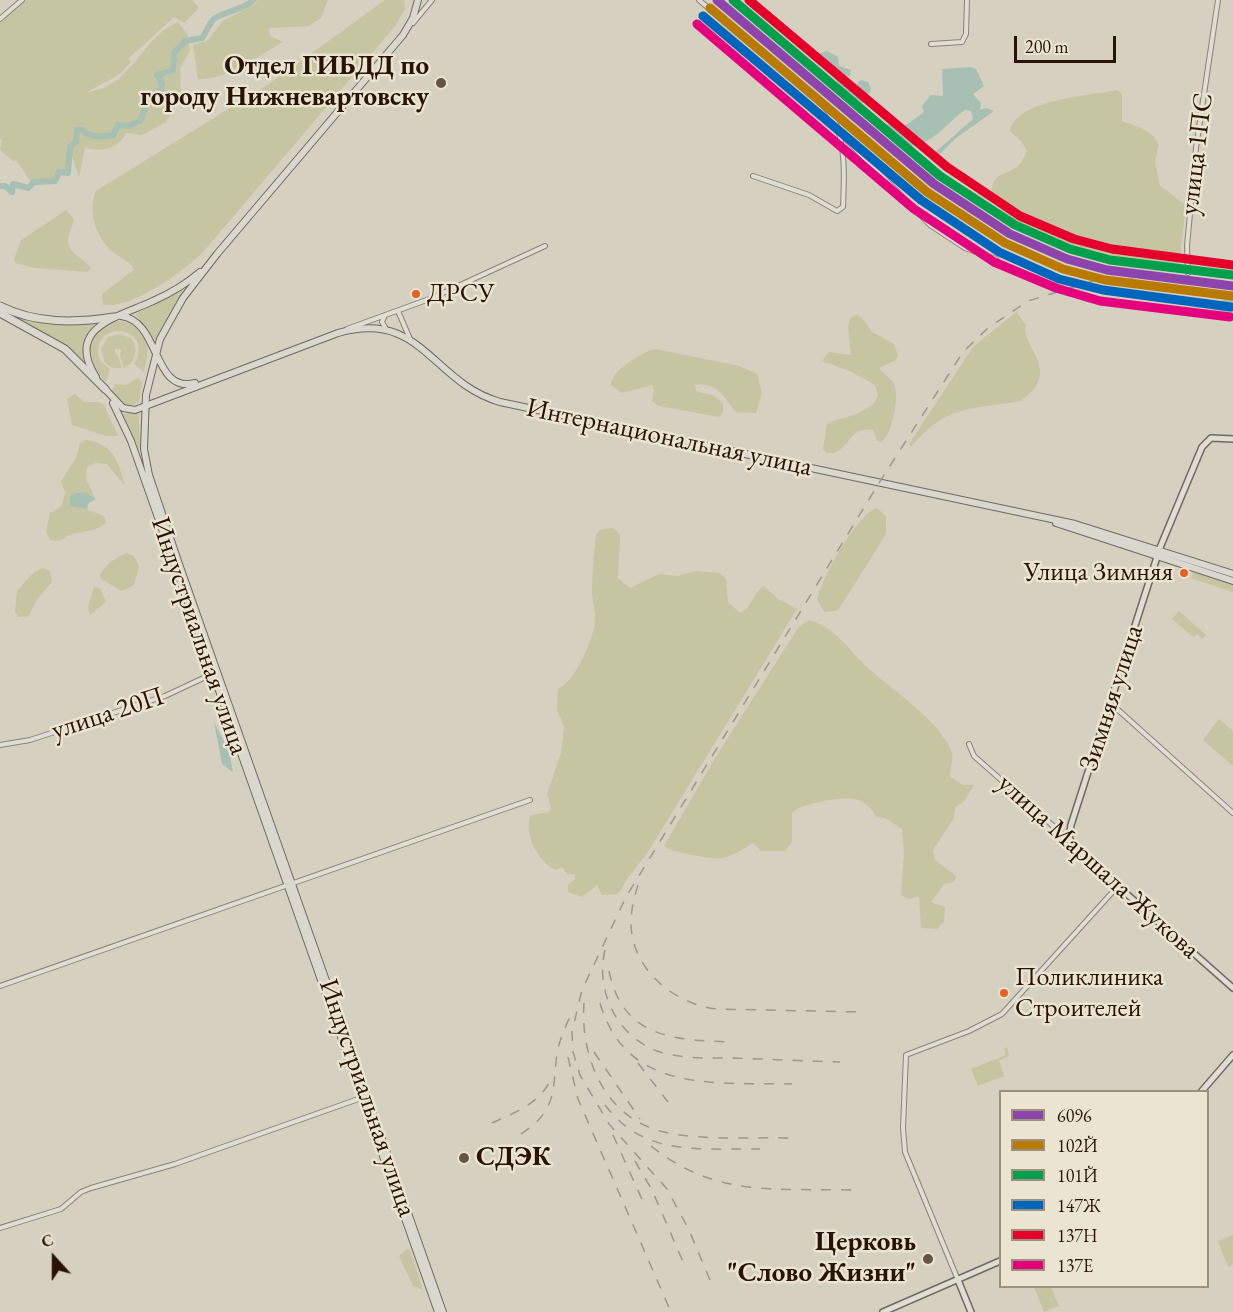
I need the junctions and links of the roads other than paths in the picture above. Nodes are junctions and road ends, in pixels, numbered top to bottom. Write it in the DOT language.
graph roads {
  1 [pos="22,0"];
  2 [pos="418,0"];
  3 [pos="432,0"];
  4 [pos="699,0"];
  5 [pos="966,0"];
  6 [pos="1218,0"];
  7 [pos="0,19"];
  8 [pos="402,35"];
  9 [pos="931,44"];
  10 [pos="838,131"];
  11 [pos="753,176"];
  12 [pos="545,246"];
  13 [pos="217,254"];
  14 [pos="996,259"];
  15 [pos="1188,273"];
  16 [pos="0,306"];
  17 [pos="398,311"];
  18 [pos="0,313"];
  19 [pos="386,315"];
  20 [pos="114,317"];
  21 [pos="405,328"];
  22 [pos="386,329"];
  23 [pos="338,333"];
  24 [pos="398,333"];
  25 [pos="410,339"];
  26 [pos="156,351"];
  27 [pos="219,376"];
  28 [pos="105,390"];
  29 [pos="144,406"];
  30 [pos="1233,439"];
  31 [pos="1158,553"];
  32 [pos="1221,574"];
  33 [pos="1233,574"];
  34 [pos="1233,581"];
  35 [pos="212,674"];
  36 [pos="1109,705"];
  37 [pos="969,744"];
  38 [pos="0,745"];
  39 [pos="530,800"];
  40 [pos="1233,813"];
  41 [pos="1071,825"];
  42 [pos="1058,829"];
  43 [pos="1063,834"];
  44 [pos="1070,841"];
  45 [pos="289,884"];
  46 [pos="1118,886"];
  47 [pos="0,986"];
  48 [pos="1233,988"];
  49 [pos="1233,1055"];
  50 [pos="1203,1090"];
  51 [pos="364,1096"];
  52 [pos="0,1227"];
  53 [pos="999,1261"];
  54 [pos="958,1280"];
  55 [pos="438,1312"];
  56 [pos="443,1312"];
  57 [pos="883,1312"];
  58 [pos="971,1312"];
  1 -- 7 [label="street"];
  2 -- 8 [label="main road"];
  3 -- 8 [label="street"];
  4 -- 10 [label="street"];
  5 -- 9 [label="street"];
  6 -- 15 [label="street, улица 1ПС"];
  8 -- 13 [label="main road"];
  10 -- 11 [label="street"];
  10 -- 14 [label="street"];
  12 -- 17 [label="street"];
  13 -- 20 [label="main road"];
  13 -- 26 [label="main road"];
  16 -- 20 [label="highway"];
  17 -- 19 [label="street"];
  17 -- 21 [label="street"];
  18 -- 28 [label="highway"];
  19 -- 22 [label="street"];
  19 -- 23 [label="street"];
  20 -- 26 [label="main road"];
  20 -- 28 [label="main road"];
  21 -- 24 [label="street"];
  21 -- 25 [label="street"];
  22 -- 23 [label="main road, Интернациональная улица"];
  22 -- 24 [label="main road, Интернациональная улица"];
  23 -- 27 [label="main road, Интернациональная улица"];
  24 -- 25 [label="main road, Интернациональная улица"];
  25 -- 31 [label="main road, Интернациональная улица"];
  26 -- 27 [label="main road"];
  26 -- 29 [label="main road"];
  27 -- 29 [label="main road"];
  28 -- 29 [label="main road"];
  28 -- 35 [label="main road, Индустриальная улица"];
  29 -- 45 [label="main road, Индустриальная улица"];
  30 -- 31 [label="main road, Зимняя улица"];
  31 -- 32 [label="main road, Интернациональная улица"];
  31 -- 36 [label="main road, Зимняя улица"];
  32 -- 33 [label="main road, Интернациональная улица"];
  32 -- 34 [label="main road, Интернациональная улица"];
  35 -- 38 [label="street, улица 20П"];
  35 -- 45 [label="main road, Индустриальная улица"];
  36 -- 40 [label="street"];
  36 -- 41 [label="main road, Зимняя улица"];
  37 -- 42 [label="street, улица Маршала Жукова"];
  39 -- 45 [label="street"];
  41 -- 42 [label="street"];
  41 -- 43 [label="street"];
  41 -- 44 [label="main road, Зимняя улица"];
  42 -- 43 [label="street, улица Маршала Жукова"];
  43 -- 44 [label="street, улица Маршала Жукова"];
  44 -- 46 [label="main road, улица Маршала Жукова"];
  45 -- 47 [label="street"];
  45 -- 51 [label="main road, Индустриальная улица"];
  46 -- 48 [label="main road, улица Маршала Жукова"];
  46 -- 54 [label="street"];
  49 -- 50 [label="main road"];
  51 -- 52 [label="street"];
  51 -- 55 [label="main road, Индустриальная улица"];
  51 -- 56 [label="main road, Индустриальная улица"];
  53 -- 54 [label="main road"];
  54 -- 57 [label="main road"];
  54 -- 58 [label="main road"];
}
